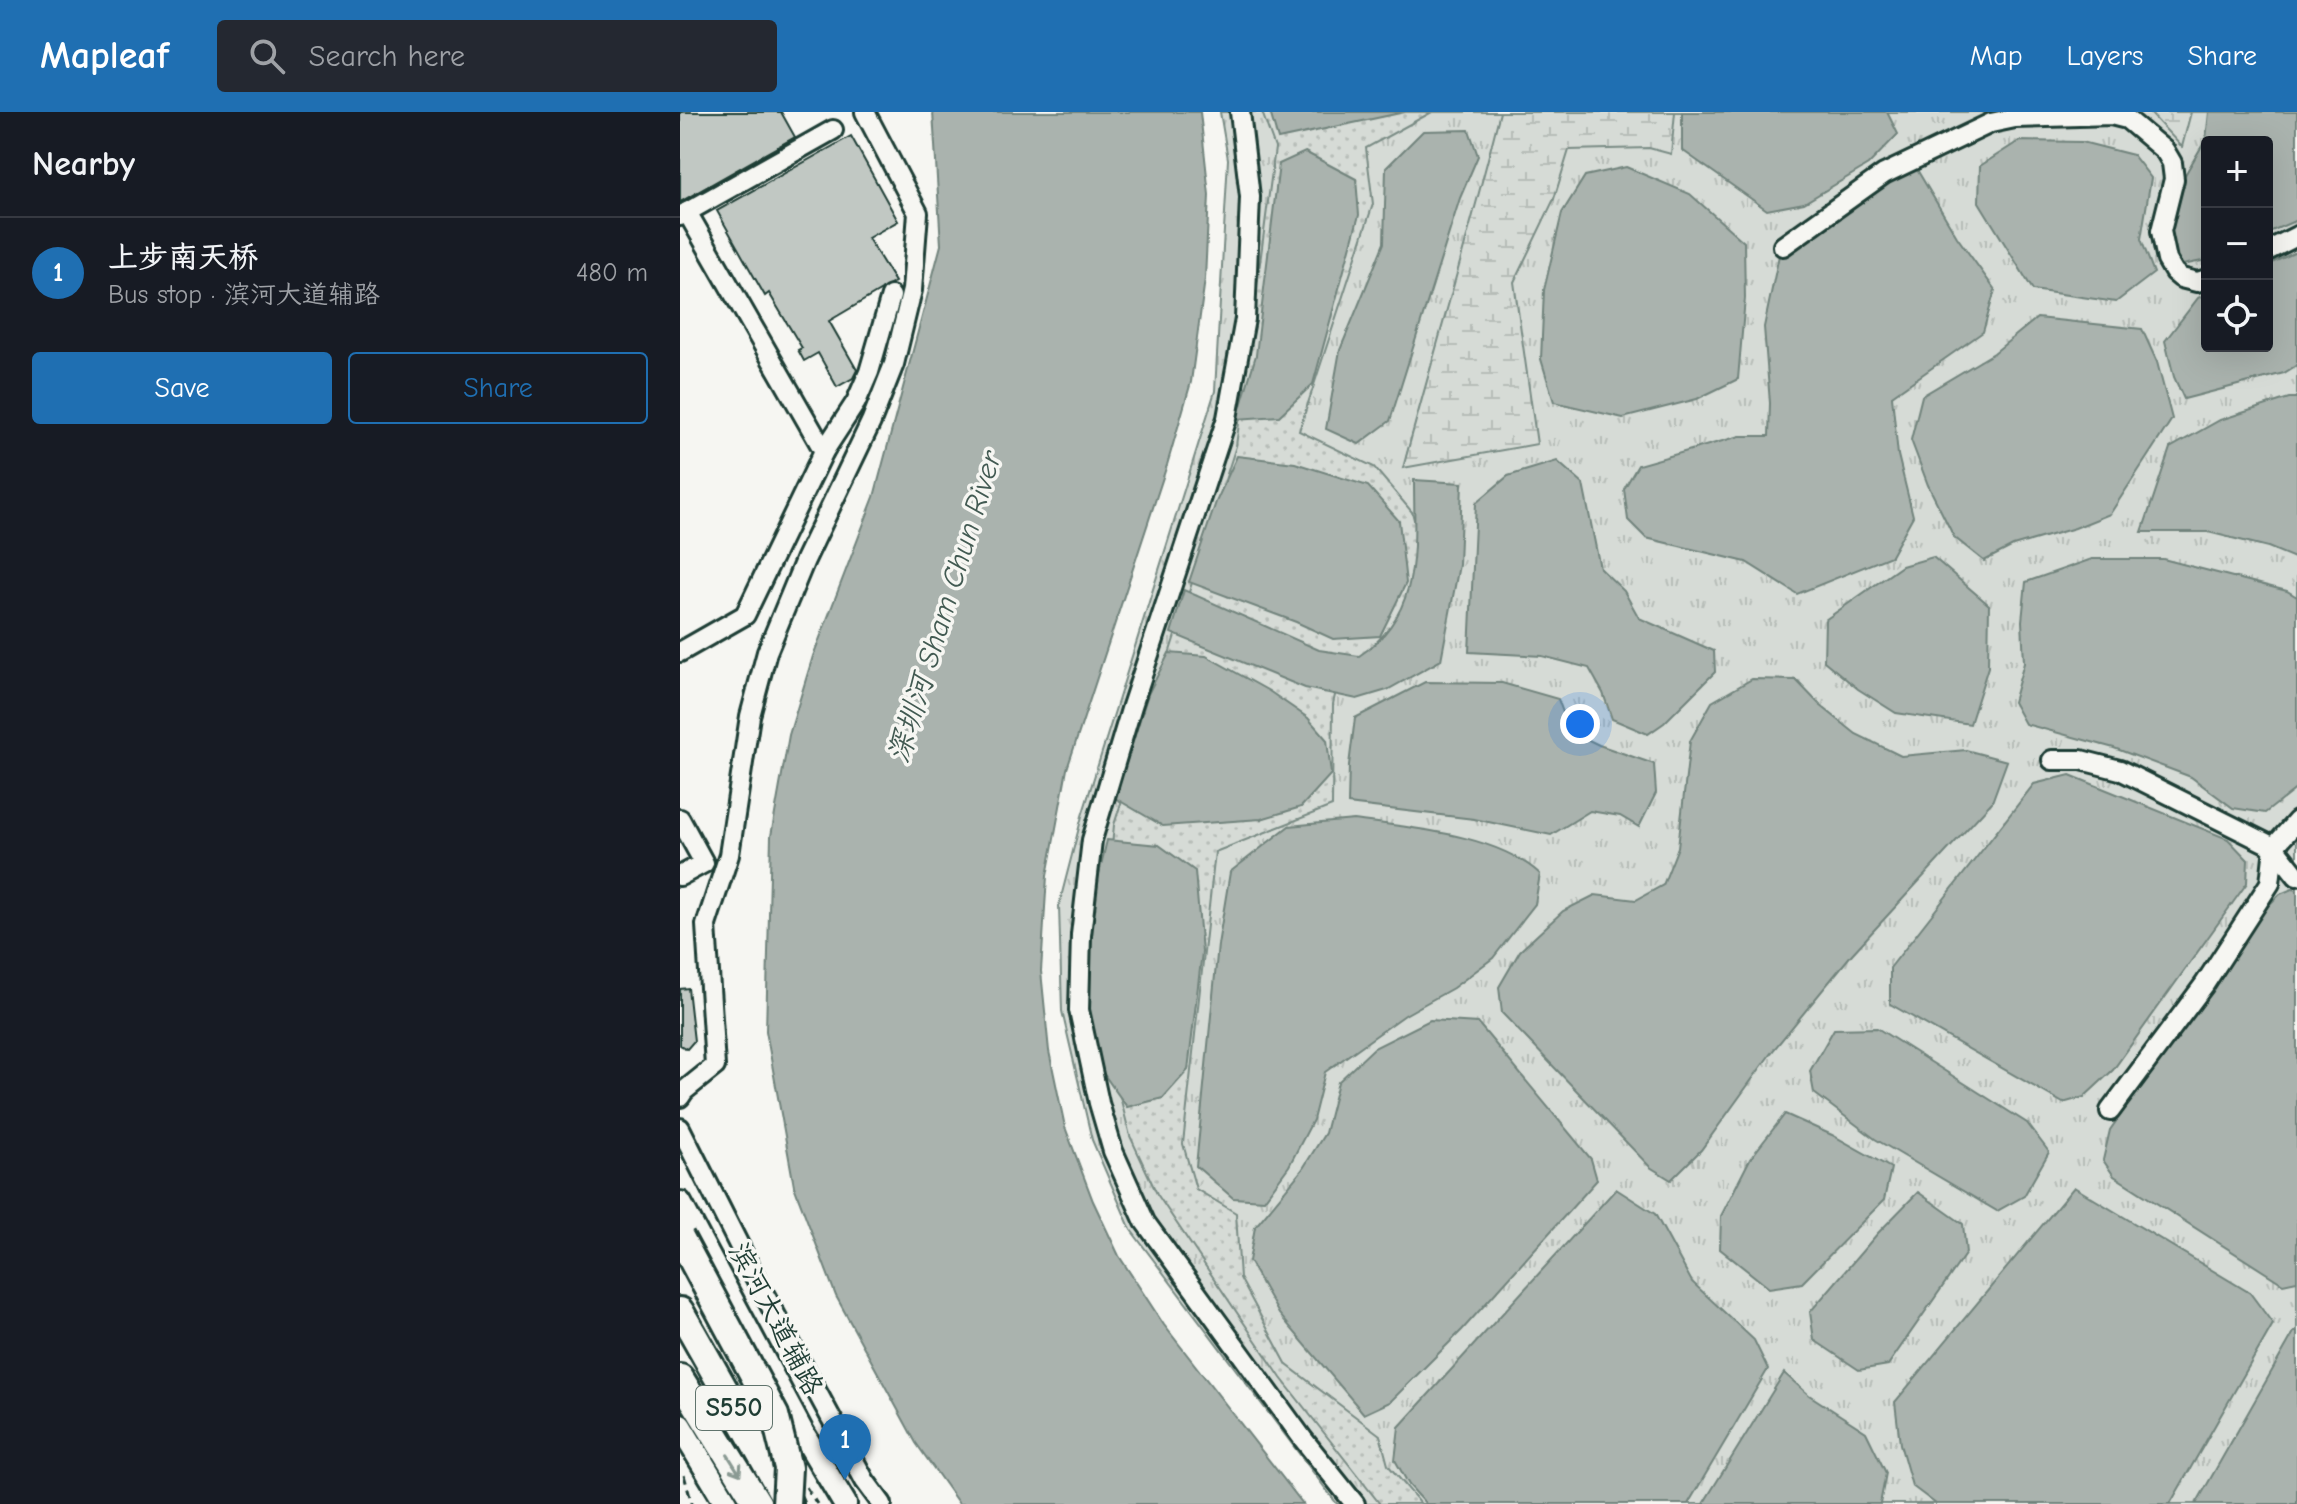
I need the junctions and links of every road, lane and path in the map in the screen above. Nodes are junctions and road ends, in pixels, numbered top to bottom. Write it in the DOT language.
graph roads {
  1 [pos="865,112"];
  2 [pos="1240,112"];
  3 [pos="833,130"];
  4 [pos="684,214"];
  5 [pos="2297,236"];
  6 [pos="1783,246"];
  7 [pos="2273,248"];
  8 [pos="2204,280"];
  9 [pos="891,296"];
  10 [pos="824,451"];
  11 [pos="680,652"];
  12 [pos="2052,760"];
  13 [pos="680,819"];
  14 [pos="2297,821"];
  15 [pos="2274,847"];
  16 [pos="680,876"];
  17 [pos="2297,876"];
  18 [pos="680,1097"];
  19 [pos="2110,1111"];
  20 [pos="680,1128"];
  21 [pos="680,1203"];
  22 [pos="680,1237"];
  23 [pos="680,1311"];
  24 [pos="680,1378"];
  25 [pos="683,1431"];
  26 [pos="684,1475"];
  27 [pos="692,1504"];
  28 [pos="706,1504"];
  29 [pos="727,1504"];
  30 [pos="758,1504"];
  31 [pos="788,1504"];
  32 [pos="845,1504"];
  33 [pos="882,1504"];
  34 [pos="1355,1504"];
  1 -- 18 [label="lane"];
  2 -- 34 [label="lane"];
  3 -- 4 [label="lane"];
  4 -- 10 [label="lane"];
  5 -- 7 [label="lane"];
  6 -- 8 [label="lane"];
  9 -- 10 [label="lane"];
  10 -- 11 [label="lane"];
  12 -- 15 [label="lane"];
  13 -- 16 [label="lane"];
  14 -- 15 [label="lane"];
  15 -- 17 [label="lane"];
  15 -- 19 [label="lane"];
  20 -- 33 [label="lane"];
  21 -- 32 [label="main road, 滨河大道辅路"];
  22 -- 31 [label="highway, bridge"];
  23 -- 31 [label="highway, S550"];
  24 -- 30 [label="highway, S550, one-way"];
  25 -- 28 [label="main road"];
  25 -- 29 [label="main road"];
  26 -- 27 [label="path"];
}
